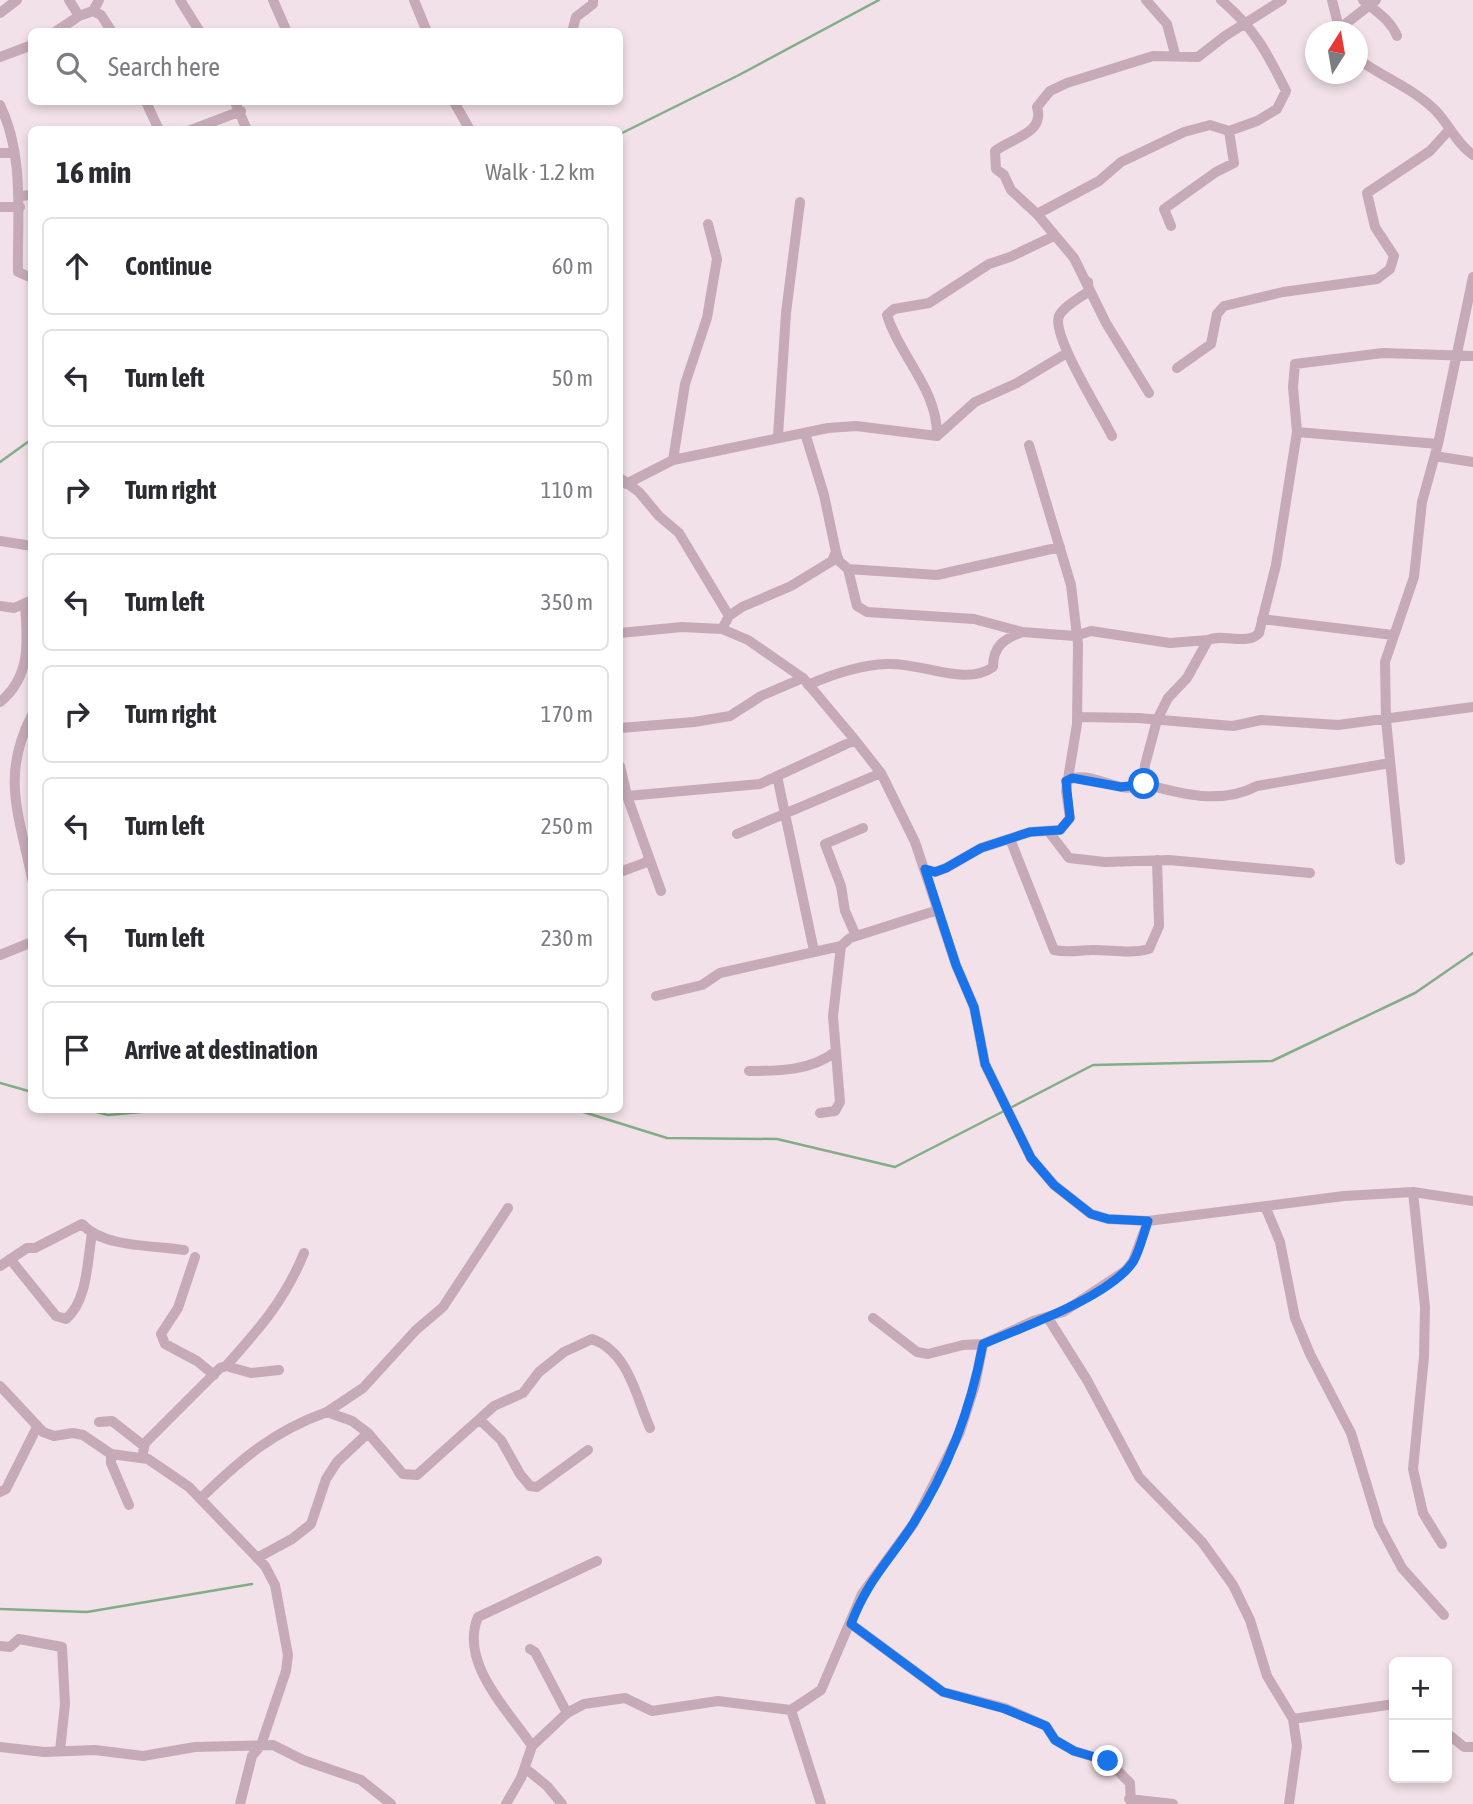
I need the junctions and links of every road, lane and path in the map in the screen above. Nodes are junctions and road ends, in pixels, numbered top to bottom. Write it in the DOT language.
graph roads {
  1 [pos="17,0"];
  2 [pos="69,0"];
  3 [pos="99,0"];
  4 [pos="180,0"];
  5 [pos="273,0"];
  6 [pos="414,0"];
  7 [pos="593,0"];
  8 [pos="1146,0"];
  9 [pos="1221,0"];
  10 [pos="1282,0"];
  11 [pos="1332,0"];
  12 [pos="1369,2"];
  13 [pos="93,11"];
  14 [pos="0,13"];
  15 [pos="79,16"];
  16 [pos="1338,21"];
  17 [pos="1349,21"];
  18 [pos="1247,22"];
  19 [pos="61,28"];
  20 [pos="109,28"];
  21 [pos="198,28"];
  22 [pos="285,28"];
  23 [pos="425,28"];
  24 [pos="573,28"];
  25 [pos="1396,36"];
  26 [pos="28,46"];
  27 [pos="1175,54"];
  28 [pos="0,57"];
  29 [pos="1368,65"];
  30 [pos="0,105"];
  31 [pos="147,105"];
  32 [pos="240,105"];
  33 [pos="456,105"];
  34 [pos="157,126"];
  35 [pos="199,126"];
  36 [pos="246,126"];
  37 [pos="468,126"];
  38 [pos="1449,130"];
  39 [pos="1229,131"];
  40 [pos="0,153"];
  41 [pos="13,153"];
  42 [pos="1473,155"];
  43 [pos="19,195"];
  44 [pos="28,195"];
  45 [pos="800,202"];
  46 [pos="0,207"];
  47 [pos="20,207"];
  48 [pos="1037,214"];
  49 [pos="708,224"];
  50 [pos="1171,226"];
  51 [pos="1054,236"];
  52 [pos="28,276"];
  53 [pos="1473,277"];
  54 [pos="1088,281"];
  55 [pos="1067,353"];
  56 [pos="1457,353"];
  57 [pos="1473,356"];
  58 [pos="1177,368"];
  59 [pos="1149,393"];
  60 [pos="1297,432"];
  61 [pos="805,433"];
  62 [pos="778,436"];
  63 [pos="937,436"];
  64 [pos="1112,436"];
  65 [pos="1438,444"];
  66 [pos="1029,446"];
  67 [pos="1435,456"];
  68 [pos="673,460"];
  69 [pos="1473,462"];
  70 [pos="623,481"];
  71 [pos="0,541"];
  72 [pos="28,545"];
  73 [pos="1060,547"];
  74 [pos="836,552"];
  75 [pos="848,569"];
  76 [pos="28,603"];
  77 [pos="0,606"];
  78 [pos="729,616"];
  79 [pos="1262,619"];
  80 [pos="722,629"];
  81 [pos="1023,632"];
  82 [pos="623,633"];
  83 [pos="1393,635"];
  84 [pos="1075,636"];
  85 [pos="1208,640"];
  86 [pos="805,681"];
  87 [pos="0,702"];
  88 [pos="1473,707"];
  89 [pos="1077,718"];
  90 [pos="1157,720"];
  91 [pos="1386,720"];
  92 [pos="28,724"];
  93 [pos="623,728"];
  94 [pos="855,740"];
  95 [pos="1390,763"];
  96 [pos="881,773"];
  97 [pos="777,776"];
  98 [pos="623,779"];
  99 [pos="1066,781"];
  100 [pos="1144,784"];
  101 [pos="627,796"];
  102 [pos="786,814"];
  103 [pos="863,828"];
  104 [pos="1049,832"];
  105 [pos="737,834"];
  106 [pos="1010,839"];
  107 [pos="648,858"];
  108 [pos="1157,860"];
  109 [pos="1400,860"];
  110 [pos="28,864"];
  111 [pos="925,869"];
  112 [pos="623,871"];
  113 [pos="1310,873"];
  114 [pos="661,891"];
  115 [pos="938,910"];
  116 [pos="856,936"];
  117 [pos="28,944"];
  118 [pos="841,946"];
  119 [pos="814,951"];
  120 [pos="0,955"];
  121 [pos="656,996"];
  122 [pos="835,1052"];
  123 [pos="749,1071"];
  124 [pos="820,1113"];
  125 [pos="1413,1192"];
  126 [pos="1473,1201"];
  127 [pos="1265,1206"];
  128 [pos="508,1208"];
  129 [pos="1148,1221"];
  130 [pos="92,1234"];
  131 [pos="184,1250"];
  132 [pos="303,1253"];
  133 [pos="195,1257"];
  134 [pos="10,1259"];
  135 [pos="0,1266"];
  136 [pos="873,1318"];
  137 [pos="1048,1318"];
  138 [pos="983,1344"];
  139 [pos="226,1366"];
  140 [pos="279,1370"];
  141 [pos="214,1375"];
  142 [pos="0,1386"];
  143 [pos="327,1412"];
  144 [pos="481,1420"];
  145 [pos="99,1422"];
  146 [pos="650,1428"];
  147 [pos="36,1429"];
  148 [pos="368,1433"];
  149 [pos="144,1446"];
  150 [pos="588,1450"];
  151 [pos="111,1454"];
  152 [pos="142,1458"];
  153 [pos="0,1492"];
  154 [pos="202,1497"];
  155 [pos="129,1505"];
  156 [pos="1442,1545"];
  157 [pos="257,1558"];
  158 [pos="597,1561"];
  159 [pos="1444,1615"];
  160 [pos="851,1624"];
  161 [pos="0,1646"];
  162 [pos="530,1649"];
  163 [pos="1389,1705"];
  164 [pos="791,1710"];
  165 [pos="567,1713"];
  166 [pos="1293,1719"];
  167 [pos="1452,1737"];
  168 [pos="261,1745"];
  169 [pos="532,1746"];
  170 [pos="1473,1746"];
  171 [pos="0,1747"];
  172 [pos="60,1751"];
  173 [pos="525,1768"];
  174 [pos="1130,1801"];
  175 [pos="240,1804"];
  176 [pos="391,1804"];
  177 [pos="506,1804"];
  178 [pos="562,1804"];
  179 [pos="821,1804"];
  180 [pos="1173,1804"];
  181 [pos="1289,1804"];
  1 -- 14 [label="street"];
  2 -- 15 [label="street"];
  3 -- 13 [label="street"];
  4 -- 21 [label="street"];
  5 -- 22 [label="street"];
  6 -- 23 [label="street"];
  7 -- 24 [label="street"];
  8 -- 27 [label="street"];
  9 -- 18 [label="street"];
  10 -- 18 [label="street"];
  11 -- 16 [label="street"];
  12 -- 17 [label="street"];
  12 -- 25 [label="street"];
  13 -- 15 [label="street"];
  13 -- 20 [label="street"];
  15 -- 19 [label="street"];
  18 -- 27 [label="street"];
  18 -- 39 [label="street"];
  26 -- 28 [label="street"];
  27 -- 48 [label="street"];
  29 -- 38 [label="street"];
  30 -- 41 [label="street"];
  31 -- 34 [label="street"];
  32 -- 35 [label="street"];
  32 -- 36 [label="street"];
  33 -- 37 [label="street"];
  38 -- 42 [label="street"];
  38 -- 58 [label="street"];
  39 -- 48 [label="street"];
  39 -- 50 [label="street"];
  40 -- 41 [label="street"];
  41 -- 43 [label="street"];
  43 -- 44 [label="street"];
  43 -- 47 [label="street"];
  45 -- 62 [label="street"];
  46 -- 47 [label="street"];
  47 -- 52 [label="street"];
  48 -- 51 [label="street"];
  49 -- 68 [label="street"];
  51 -- 54 [label="street"];
  51 -- 63 [label="street"];
  53 -- 56 [label="street"];
  54 -- 55 [label="street"];
  54 -- 59 [label="street"];
  55 -- 63 [label="street"];
  55 -- 64 [label="street"];
  56 -- 57 [label="street"];
  56 -- 60 [label="street"];
  56 -- 65 [label="street"];
  60 -- 65 [label="street"];
  60 -- 79 [label="street"];
  61 -- 62 [label="street"];
  61 -- 63 [label="street"];
  61 -- 74 [label="street"];
  62 -- 68 [label="street"];
  65 -- 67 [label="street"];
  66 -- 73 [label="street"];
  67 -- 69 [label="street"];
  67 -- 83 [label="street"];
  68 -- 70 [label="street"];
  70 -- 78 [label="street"];
  71 -- 72 [label="street"];
  73 -- 75 [label="street"];
  73 -- 84 [label="street"];
  74 -- 75 [label="street"];
  74 -- 78 [label="street"];
  75 -- 81 [label="street"];
  76 -- 77 [label="street"];
  76 -- 87 [label="street"];
  78 -- 80 [label="street"];
  79 -- 83 [label="street"];
  79 -- 85 [label="street"];
  80 -- 82 [label="street"];
  80 -- 86 [label="street"];
  81 -- 84 [label="street"];
  81 -- 86 [label="street"];
  83 -- 91 [label="street"];
  84 -- 85 [label="street"];
  84 -- 89 [label="street"];
  85 -- 90 [label="street"];
  86 -- 93 [label="street"];
  86 -- 94 [label="street"];
  88 -- 91 [label="street"];
  89 -- 90 [label="street"];
  89 -- 99 [label="street"];
  90 -- 91 [label="street"];
  90 -- 100 [label="street"];
  91 -- 95 [label="street"];
  92 -- 110 [label="street"];
  94 -- 96 [label="street"];
  94 -- 97 [label="street"];
  95 -- 100 [label="street"];
  95 -- 109 [label="street"];
  96 -- 102 [label="street"];
  96 -- 111 [label="street"];
  97 -- 101 [label="street"];
  97 -- 102 [label="street"];
  98 -- 101 [label="street"];
  99 -- 100 [label="street"];
  99 -- 104 [label="street"];
  101 -- 107 [label="street"];
  102 -- 105 [label="street"];
  102 -- 119 [label="street"];
  103 -- 116 [label="street"];
  104 -- 106 [label="street"];
  104 -- 108 [label="street"];
  106 -- 108 [label="street"];
  106 -- 111 [label="street"];
  107 -- 112 [label="street"];
  107 -- 114 [label="street"];
  108 -- 113 [label="street"];
  111 -- 115 [label="street"];
  115 -- 116 [label="street"];
  115 -- 129 [label="street"];
  116 -- 118 [label="street"];
  117 -- 120 [label="street"];
  118 -- 119 [label="street"];
  118 -- 122 [label="street"];
  119 -- 121 [label="street"];
  122 -- 123 [label="street"];
  122 -- 124 [label="street"];
  125 -- 126 [label="street"];
  125 -- 127 [label="street"];
  125 -- 156 [label="street"];
  127 -- 129 [label="street"];
  127 -- 159 [label="street"];
  128 -- 143 [label="street"];
  129 -- 137 [label="street"];
  130 -- 131 [label="street"];
  130 -- 134 [label="street"];
  130 -- 134 [label="street"];
  132 -- 139 [label="street"];
  133 -- 141 [label="street"];
  134 -- 135 [label="street"];
  136 -- 138 [label="street"];
  137 -- 138 [label="street"];
  137 -- 166 [label="street"];
  138 -- 160 [label="street"];
  139 -- 140 [label="street"];
  139 -- 141 [label="street"];
  141 -- 149 [label="street"];
  142 -- 147 [label="street"];
  143 -- 148 [label="street"];
  143 -- 154 [label="street"];
  144 -- 146 [label="street"];
  144 -- 148 [label="street"];
  144 -- 150 [label="street"];
  145 -- 149 [label="street"];
  147 -- 151 [label="street"];
  147 -- 153 [label="street"];
  148 -- 157 [label="street"];
  149 -- 152 [label="street"];
  151 -- 152 [label="street"];
  151 -- 155 [label="street"];
  152 -- 154 [label="street"];
  154 -- 157 [label="street"];
  157 -- 168 [label="street"];
  158 -- 169 [label="street"];
  160 -- 164 [label="street"];
  160 -- 174 [label="street"];
  161 -- 172 [label="street"];
  162 -- 165 [label="street"];
  163 -- 166 [label="street"];
  164 -- 165 [label="street"];
  164 -- 179 [label="street"];
  165 -- 169 [label="street"];
  166 -- 181 [label="street"];
  167 -- 170 [label="street"];
  168 -- 172 [label="street"];
  168 -- 175 [label="street"];
  168 -- 176 [label="street"];
  169 -- 173 [label="street"];
  171 -- 172 [label="street"];
  173 -- 177 [label="street"];
  173 -- 178 [label="street"];
  174 -- 180 [label="street"];
}
